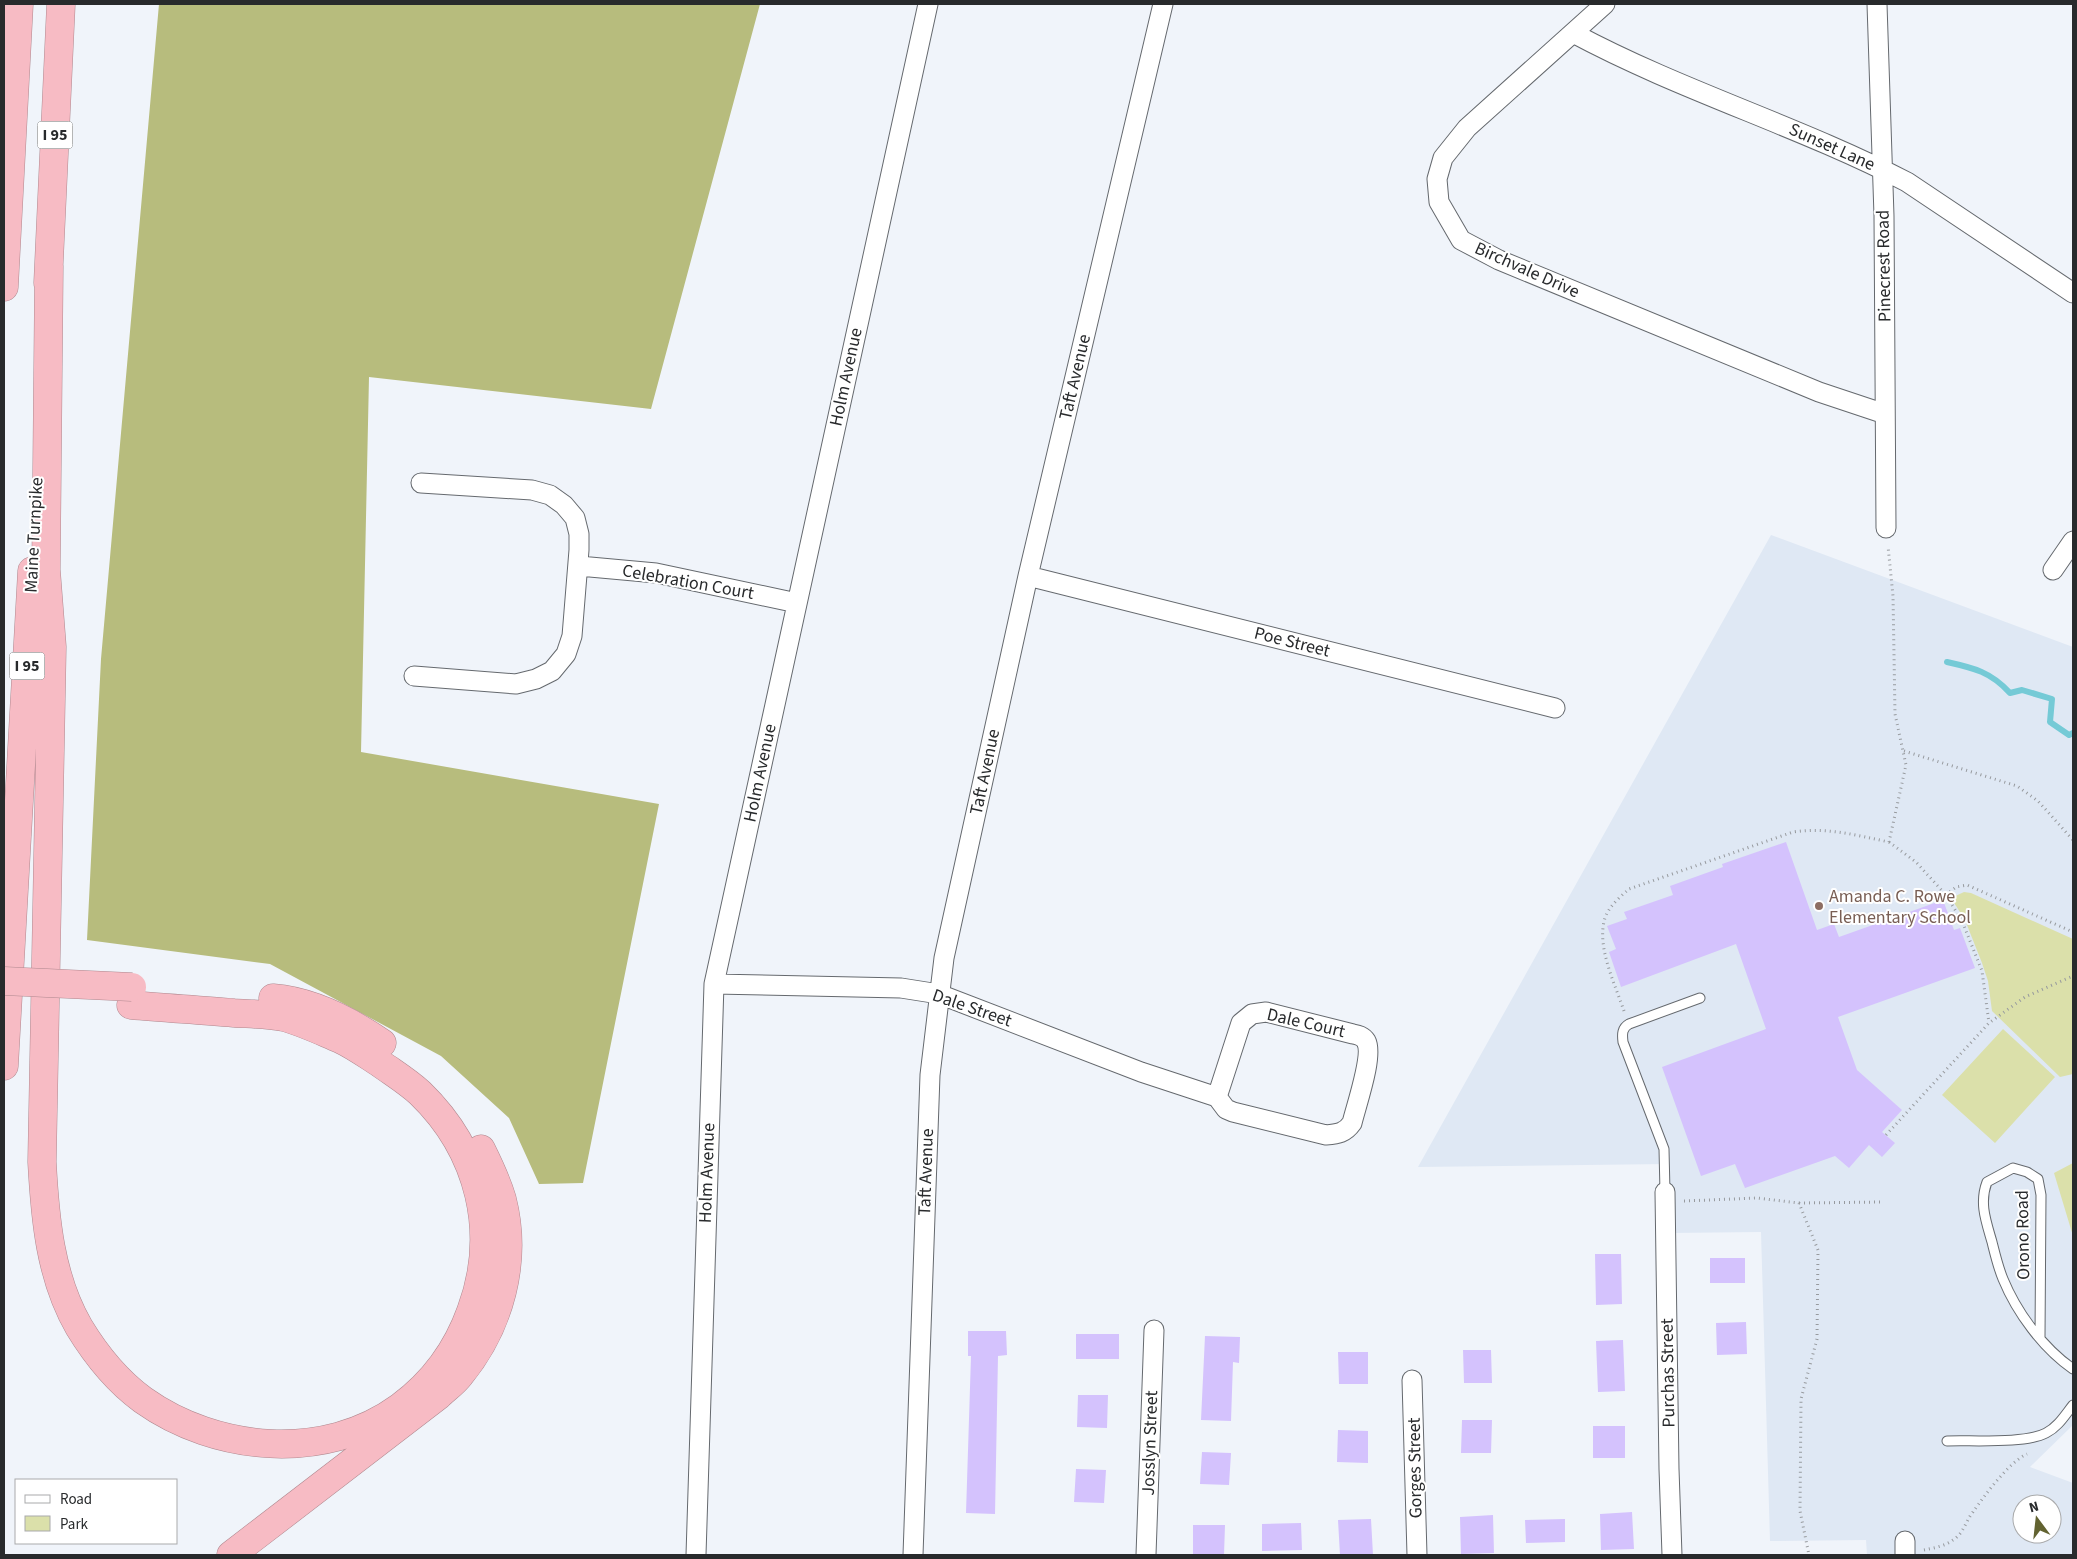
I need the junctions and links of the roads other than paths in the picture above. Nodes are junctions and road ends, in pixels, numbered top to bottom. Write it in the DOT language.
graph roads {
  1 [pos="19,4"];
  2 [pos="61,4"];
  3 [pos="928,4"];
  4 [pos="1163,4"];
  5 [pos="1605,4"];
  6 [pos="1877,4"];
  7 [pos="1573,33"];
  8 [pos="1882,169"];
  9 [pos="49,266"];
  10 [pos="4,287"];
  11 [pos="2072,289"];
  12 [pos="1885,414"];
  13 [pos="421,483"];
  14 [pos="1886,528"];
  15 [pos="2073,541"];
  16 [pos="579,566"];
  17 [pos="2053,570"];
  18 [pos="1028,576"];
  19 [pos="797,603"];
  20 [pos="414,676"];
  21 [pos="1555,708"];
  22 [pos="4,981"];
  23 [pos="714,984"];
  24 [pos="939,994"];
  25 [pos="132,996"];
  26 [pos="1700,998"];
  27 [pos="4,999"];
  28 [pos="4,1066"];
  29 [pos="1217,1097"];
  30 [pos="1665,1197"];
  31 [pos="1154,1330"];
  32 [pos="2040,1338"];
  33 [pos="2073,1369"];
  34 [pos="1412,1380"];
  35 [pos="2073,1406"];
  36 [pos="1947,1441"];
  37 [pos="231,1555"];
  38 [pos="696,1555"];
  39 [pos="913,1555"];
  40 [pos="1146,1555"];
  41 [pos="1417,1555"];
  42 [pos="1672,1555"];
  1 -- 10 [label="highway, I 95"];
  2 -- 9 [label="highway, Maine Turnpike / I 95"];
  3 -- 19 [label="street, Holm Avenue"];
  4 -- 18 [label="street, Taft Avenue"];
  5 -- 7 [label="street, Birchvale Drive"];
  6 -- 8 [label="street, Pinecrest Road"];
  7 -- 8 [label="street, Sunset Lane"];
  7 -- 12 [label="street, Birchvale Drive"];
  8 -- 11 [label="street, Sunset Lane"];
  8 -- 12 [label="street, Pinecrest Road"];
  9 -- 25 [label="highway"];
  9 -- 28 [label="highway, Maine Turnpike / I 95"];
  12 -- 14 [label="street, Pinecrest Road"];
  13 -- 16 [label="street"];
  15 -- 17 [label="street"];
  16 -- 19 [label="street, Celebration Court"];
  16 -- 20 [label="street"];
  18 -- 21 [label="street, Poe Street"];
  18 -- 24 [label="street, Taft Avenue"];
  19 -- 23 [label="street, Holm Avenue"];
  22 -- 25 [label="highway, bridge"];
  23 -- 24 [label="street, Dale Street"];
  23 -- 38 [label="street, Holm Avenue"];
  24 -- 29 [label="street, Dale Street"];
  24 -- 39 [label="street, Taft Avenue"];
  25 -- 27 [label="highway"];
  25 -- 37 [label="highway"];
  26 -- 30 [label="lane"];
  29 -- 29 [label="street, Dale Court"];
  30 -- 42 [label="street, Purchas Street"];
  31 -- 40 [label="street, Josslyn Street"];
  32 -- 32 [label="lane, Orono Road"];
  32 -- 33 [label="lane, Orono Road"];
  34 -- 41 [label="street, Gorges Street"];
  35 -- 36 [label="lane"];
}
